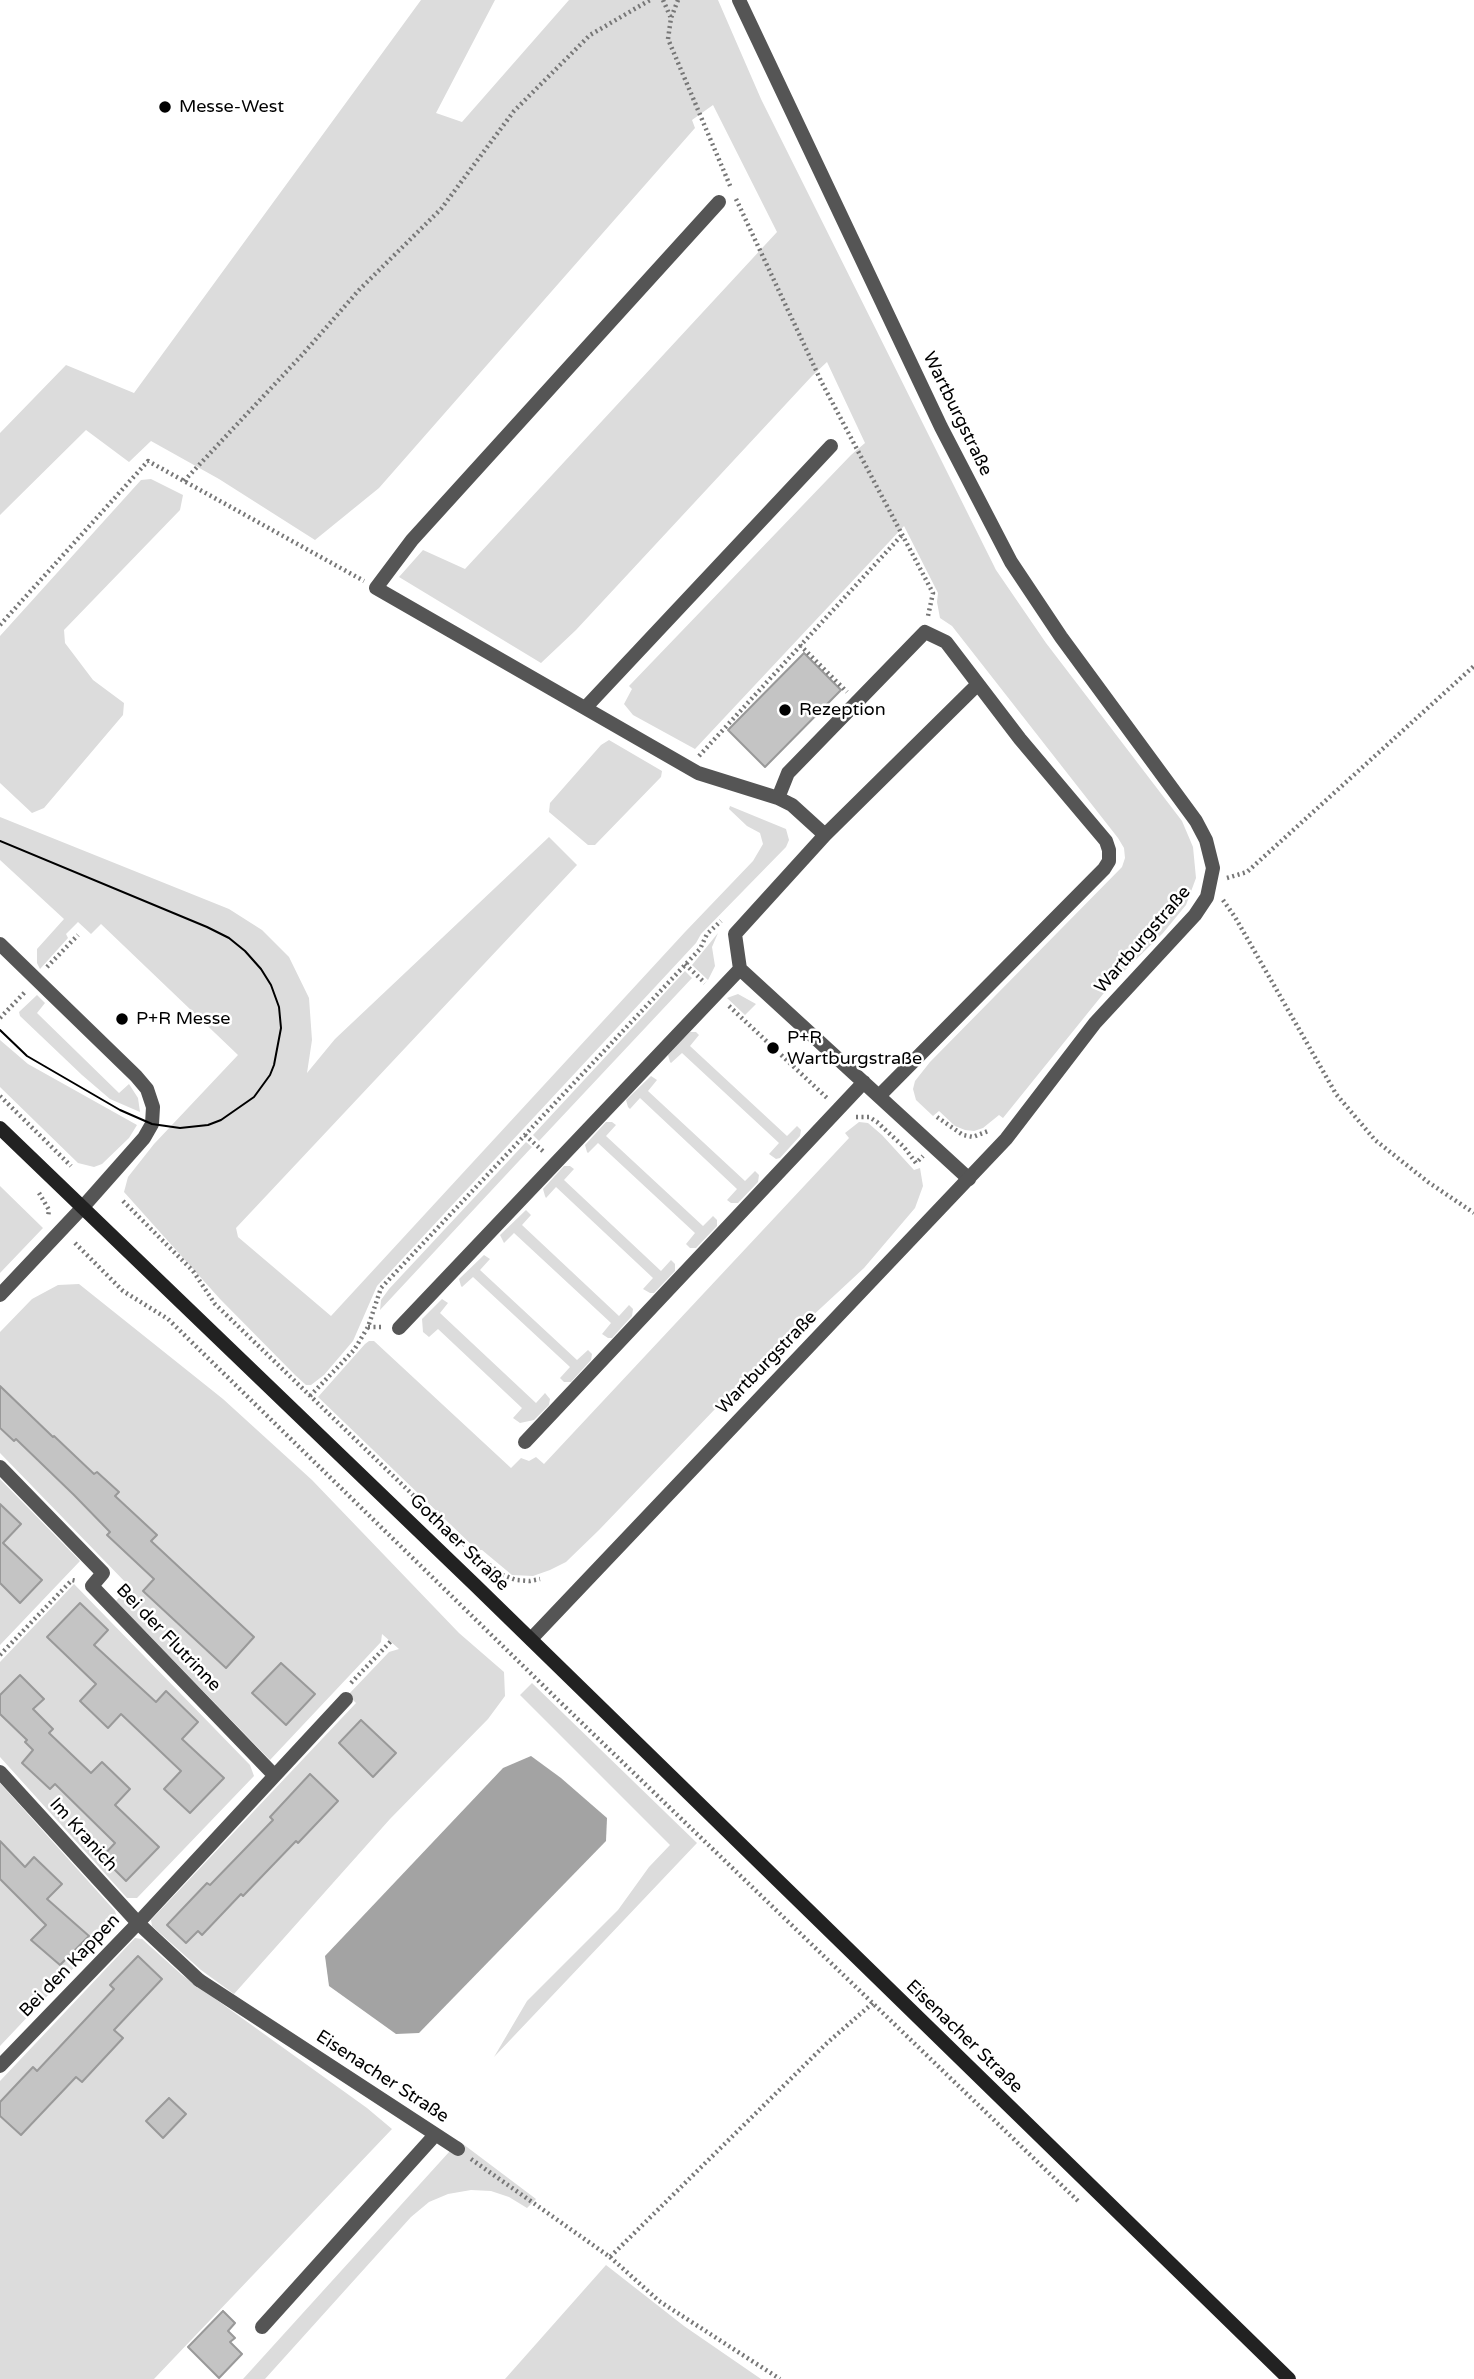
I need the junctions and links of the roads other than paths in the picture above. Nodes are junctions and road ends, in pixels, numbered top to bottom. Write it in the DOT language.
graph roads {
  1 [pos="739,0"];
  2 [pos="719,202"];
  3 [pos="831,446"];
  4 [pos="978,684"];
  5 [pos="586,707"];
  6 [pos="778,798"];
  7 [pos="825,835"];
  8 [pos="0,944"];
  9 [pos="740,968"];
  10 [pos="864,1082"];
  11 [pos="879,1096"];
  12 [pos="0,1128"];
  13 [pos="969,1179"];
  14 [pos="82,1208"];
  15 [pos="0,1295"];
  16 [pos="399,1328"];
  17 [pos="525,1442"];
  18 [pos="0,1467"];
  19 [pos="531,1639"];
  20 [pos="346,1699"];
  21 [pos="0,1772"];
  22 [pos="274,1775"];
  23 [pos="138,1923"];
  24 [pos="888,1990"];
  25 [pos="0,2066"];
  26 [pos="435,2135"];
  27 [pos="458,2149"];
  28 [pos="262,2327"];
  29 [pos="1289,2379"];
  1 -- 13 [label="street, Wartburgstraße"];
  2 -- 5 [label="street"];
  3 -- 5 [label="street"];
  4 -- 6 [label="street"];
  4 -- 7 [label="street"];
  4 -- 11 [label="street"];
  5 -- 6 [label="street"];
  6 -- 7 [label="street"];
  7 -- 9 [label="street"];
  8 -- 14 [label="street"];
  9 -- 10 [label="street"];
  9 -- 16 [label="street"];
  10 -- 11 [label="street"];
  10 -- 17 [label="street"];
  11 -- 13 [label="street"];
  12 -- 14 [label="main road, Gothaer Straße"];
  13 -- 19 [label="street, Wartburgstraße"];
  14 -- 15 [label="street"];
  14 -- 19 [label="main road, Gothaer Straße"];
  18 -- 22 [label="street, Bei der Flutrinne"];
  19 -- 24 [label="main road, Gothaer Straße"];
  20 -- 22 [label="street"];
  21 -- 23 [label="street, Im Kranich"];
  22 -- 23 [label="street"];
  23 -- 25 [label="street, Bei den Kappen"];
  23 -- 26 [label="street, Eisenacher Straße"];
  24 -- 29 [label="main road, Eisenacher Straße"];
  26 -- 27 [label="street, Eisenacher Straße"];
  26 -- 28 [label="street"];
}
